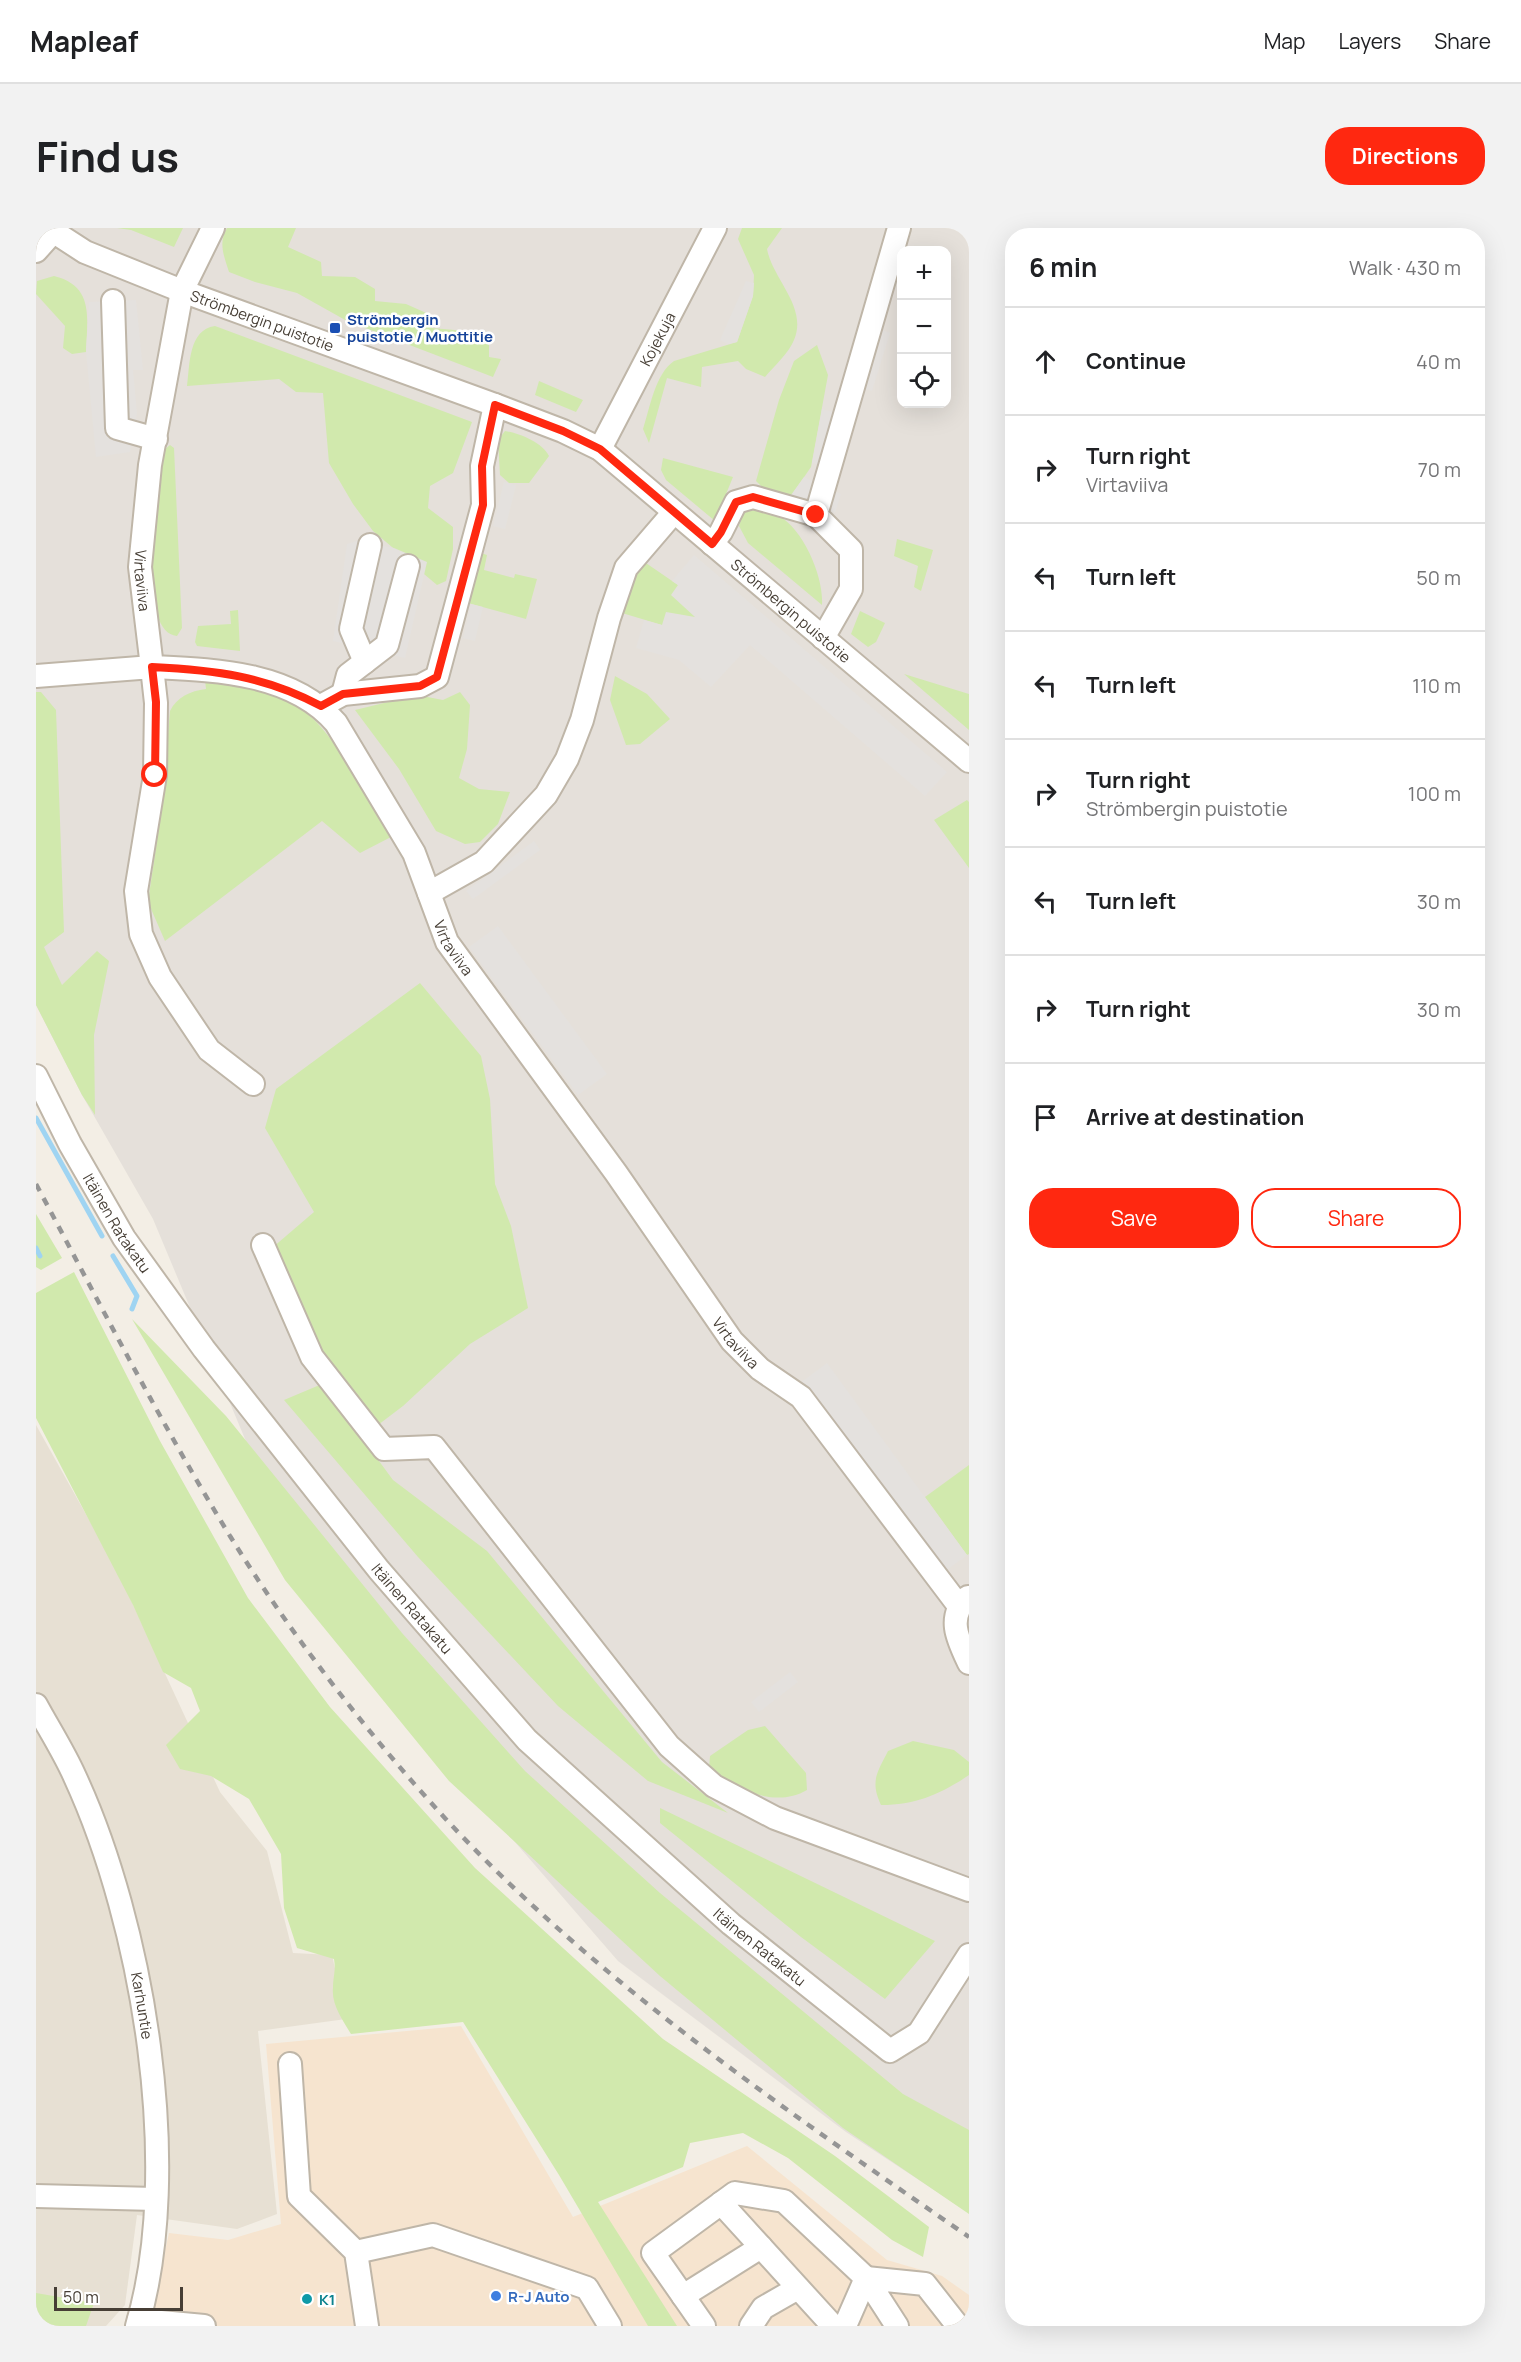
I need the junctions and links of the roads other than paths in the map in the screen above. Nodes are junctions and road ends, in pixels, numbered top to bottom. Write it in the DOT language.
graph roads {
  1 [pos="213,228"];
  2 [pos="716,228"];
  3 [pos="899,228"];
  4 [pos="51,230"];
  5 [pos="36,251"];
  6 [pos="182,291"];
  7 [pos="113,301"];
  8 [pos="495,405"];
  9 [pos="156,439"];
  10 [pos="600,449"];
  11 [pos="674,512"];
  12 [pos="816,515"];
  13 [pos="712,544"];
  14 [pos="370,545"];
  15 [pos="408,566"];
  16 [pos="823,638"];
  17 [pos="365,662"];
  18 [pos="152,667"];
  19 [pos="36,676"];
  20 [pos="343,694"];
  21 [pos="321,706"];
  22 [pos="969,761"];
  23 [pos="429,892"];
  24 [pos="36,1076"];
  25 [pos="254,1084"];
  26 [pos="263,1245"];
  27 [pos="964,1601"];
  28 [pos="969,1663"];
  29 [pos="36,1705"];
  30 [pos="969,1890"];
  31 [pos="969,1955"];
  32 [pos="290,2064"];
  33 [pos="36,2196"];
  34 [pos="155,2199"];
  35 [pos="721,2203"];
  36 [pos="760,2247"];
  37 [pos="356,2252"];
  38 [pos="866,2278"];
  39 [pos="798,2288"];
  40 [pos="683,2296"];
  41 [pos="138,2323"];
  42 [pos="204,2326"];
  43 [pos="367,2326"];
  44 [pos="610,2326"];
  45 [pos="704,2326"];
  46 [pos="751,2326"];
  47 [pos="833,2326"];
  48 [pos="845,2326"];
  49 [pos="897,2326"];
  50 [pos="958,2326"];
  1 -- 6 [label="street, Virtaviiva"];
  2 -- 10 [label="street, Kojekuja"];
  3 -- 12 [label="street"];
  4 -- 5 [label="street"];
  4 -- 6 [label="street, Strömbergin puistotie"];
  6 -- 8 [label="street, Strömbergin puistotie"];
  6 -- 9 [label="street, Virtaviiva"];
  7 -- 9 [label="street"];
  8 -- 10 [label="street, Strömbergin puistotie"];
  8 -- 20 [label="street"];
  9 -- 18 [label="street, Virtaviiva"];
  10 -- 11 [label="street, Strömbergin puistotie"];
  11 -- 13 [label="street, Strömbergin puistotie"];
  11 -- 23 [label="street"];
  12 -- 13 [label="street"];
  12 -- 16 [label="street"];
  13 -- 16 [label="street, Strömbergin puistotie"];
  14 -- 17 [label="street"];
  15 -- 17 [label="street"];
  16 -- 22 [label="street, Strömbergin puistotie"];
  17 -- 20 [label="street"];
  18 -- 19 [label="street"];
  18 -- 21 [label="street, Virtaviiva"];
  18 -- 25 [label="street"];
  20 -- 21 [label="street"];
  21 -- 23 [label="street, Virtaviiva"];
  23 -- 27 [label="street, Virtaviiva"];
  24 -- 31 [label="street, Itäinen Ratakatu"];
  26 -- 30 [label="street"];
  27 -- 28 [label="street"];
  29 -- 34 [label="street, Karhuntie"];
  32 -- 37 [label="street"];
  33 -- 34 [label="street"];
  34 -- 41 [label="street, Karhuntie"];
  35 -- 36 [label="street"];
  35 -- 38 [label="street"];
  35 -- 40 [label="street"];
  36 -- 39 [label="street"];
  36 -- 40 [label="street"];
  37 -- 43 [label="street"];
  37 -- 44 [label="street"];
  38 -- 48 [label="street"];
  38 -- 49 [label="street"];
  38 -- 50 [label="street"];
  39 -- 46 [label="street"];
  39 -- 47 [label="street"];
  40 -- 45 [label="street"];
  41 -- 42 [label="street"];
}
